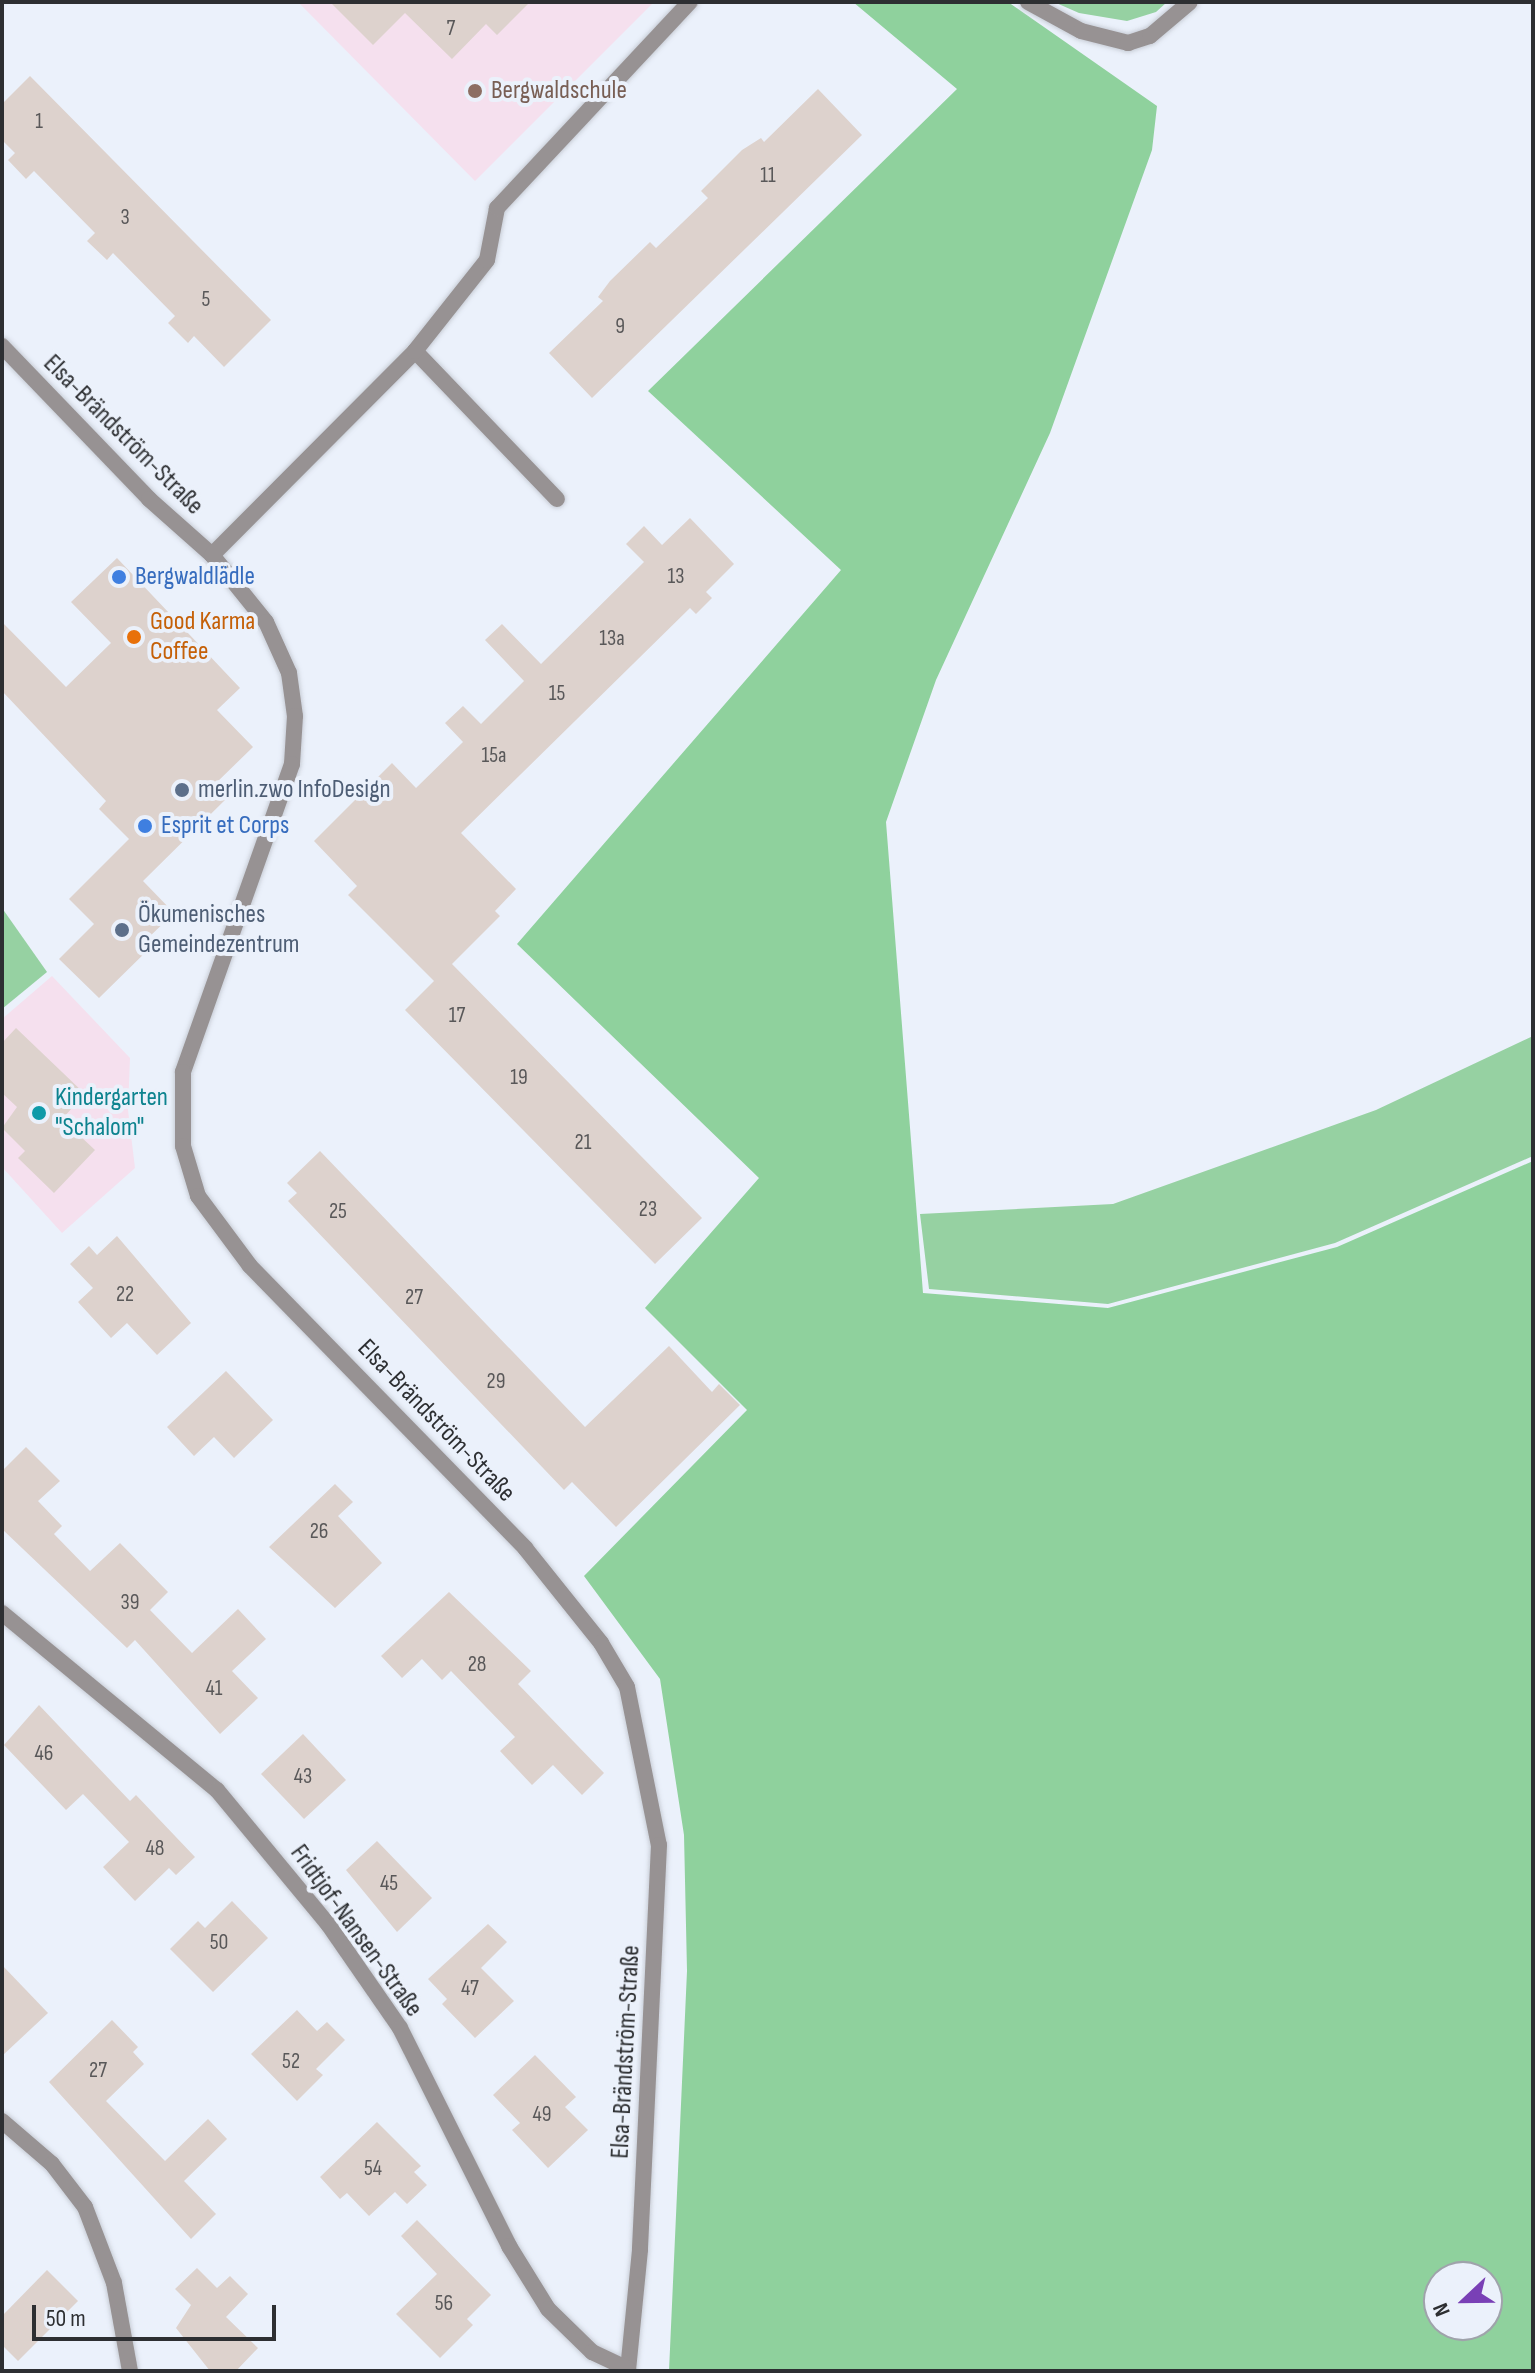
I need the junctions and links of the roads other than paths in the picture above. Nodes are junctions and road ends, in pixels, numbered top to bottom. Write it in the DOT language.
graph roads {
  1 [pos="690,2"];
  2 [pos="1028,2"];
  3 [pos="1190,2"];
  4 [pos="2,346"];
  5 [pos="415,351"];
  6 [pos="557,499"];
  7 [pos="212,555"];
  8 [pos="2,1613"];
  9 [pos="2,2121"];
  10 [pos="628,2370"];
  11 [pos="130,2371"];
  1 -- 5 [label="street"];
  2 -- 3 [label="street"];
  4 -- 7 [label="street, Elsa-Brändström-Straße"];
  5 -- 6 [label="street"];
  5 -- 7 [label="street"];
  7 -- 10 [label="street, Elsa-Brändström-Straße"];
  8 -- 10 [label="street, Fridtjof-Nansen-Straße"];
  9 -- 11 [label="street"];
}
